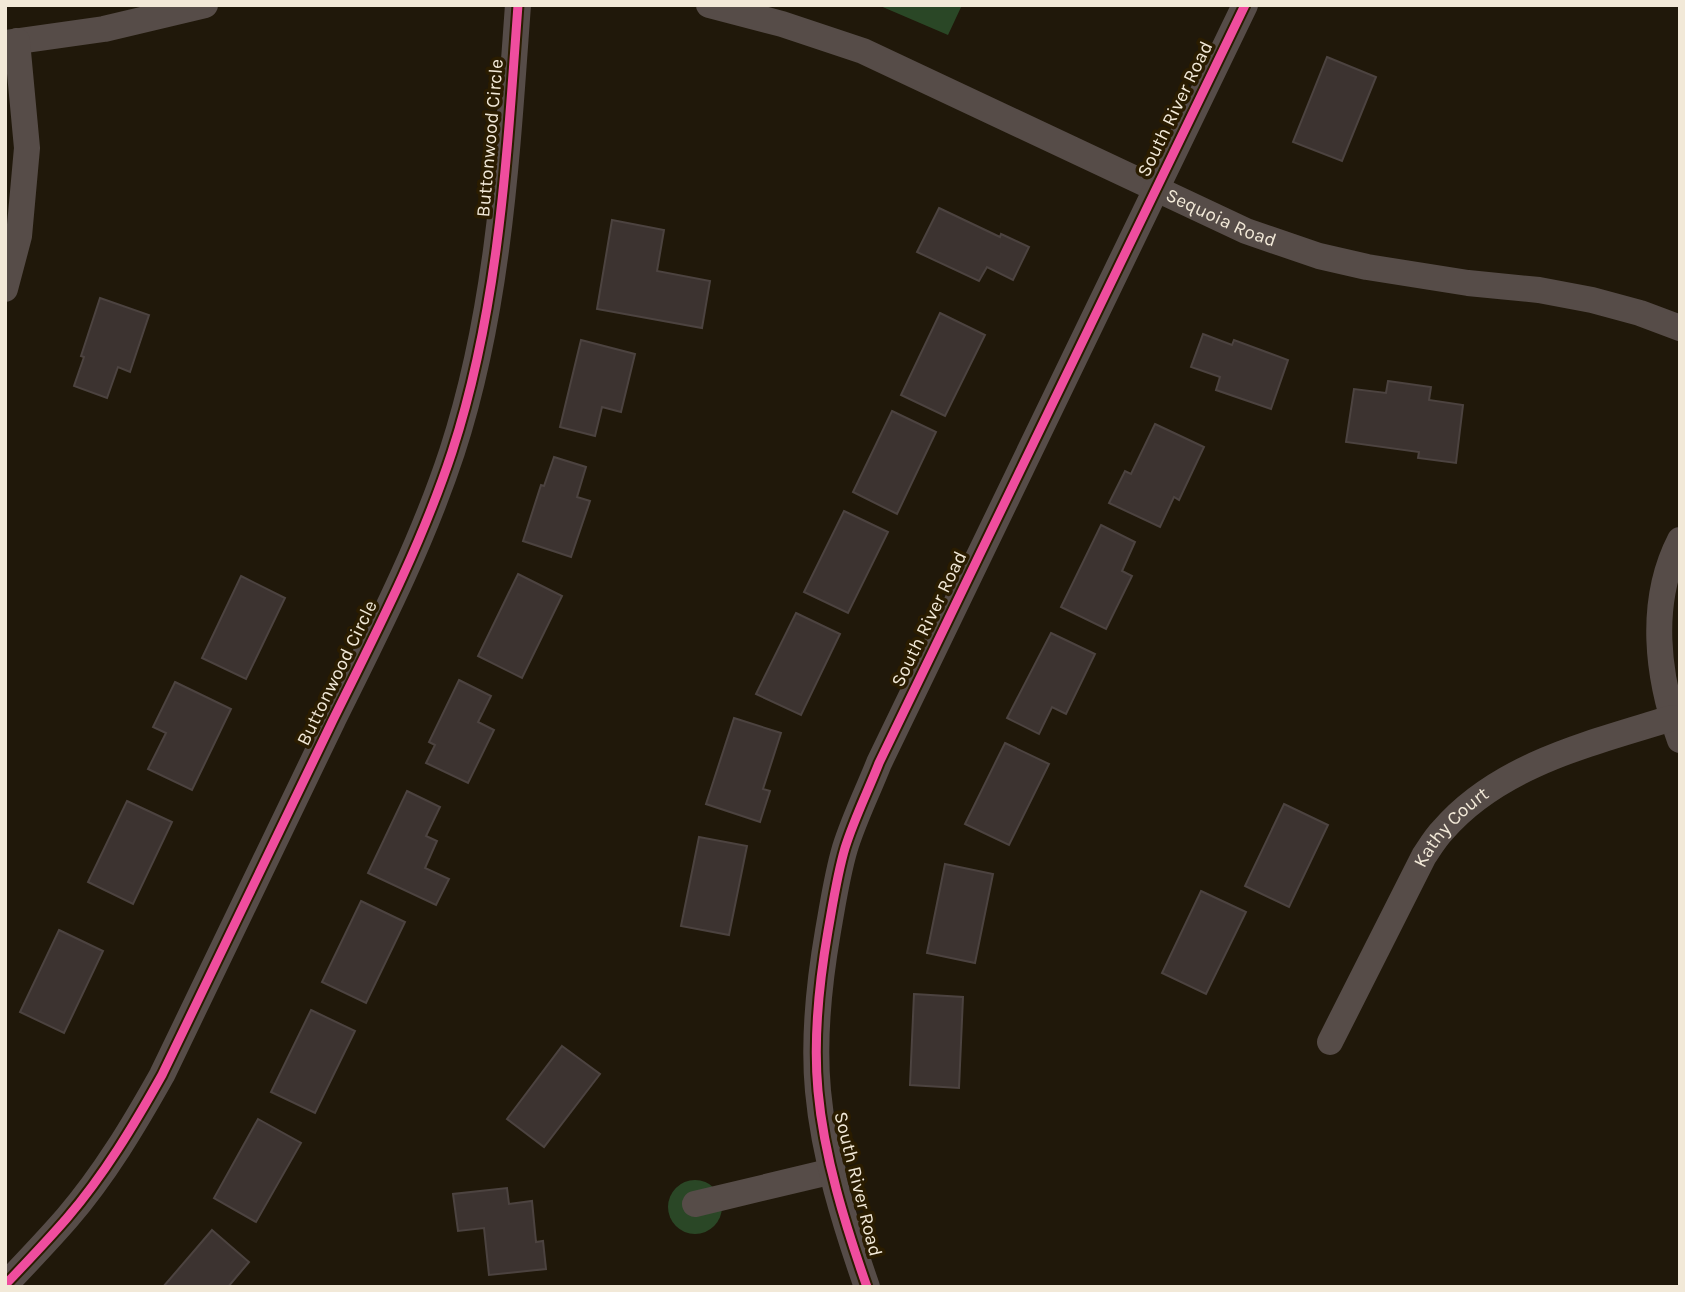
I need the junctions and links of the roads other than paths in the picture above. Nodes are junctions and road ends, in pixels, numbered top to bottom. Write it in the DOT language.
graph roads {
  1 [pos="205,5"];
  2 [pos="519,5"];
  3 [pos="709,5"];
  4 [pos="1245,5"];
  5 [pos="11,42"];
  6 [pos="1156,190"];
  7 [pos="5,289"];
  8 [pos="1680,328"];
  9 [pos="1680,540"];
  10 [pos="1676,729"];
  11 [pos="1330,1042"];
  12 [pos="833,1171"];
  13 [pos="695,1205"];
  14 [pos="5,1285"];
  15 [pos="867,1287"];
  1 -- 5 [label="street"];
  2 -- 14 [label="street, Buttonwood Circle"];
  3 -- 6 [label="street, Sequoia Road"];
  4 -- 6 [label="street, South River Road"];
  5 -- 7 [label="street"];
  6 -- 8 [label="street, Sequoia Road"];
  6 -- 12 [label="street, South River Road"];
  9 -- 10 [label="street"];
  10 -- 11 [label="street, Kathy Court"];
  12 -- 13 [label="street, South River Road"];
  12 -- 15 [label="street, South River Road"];
}
